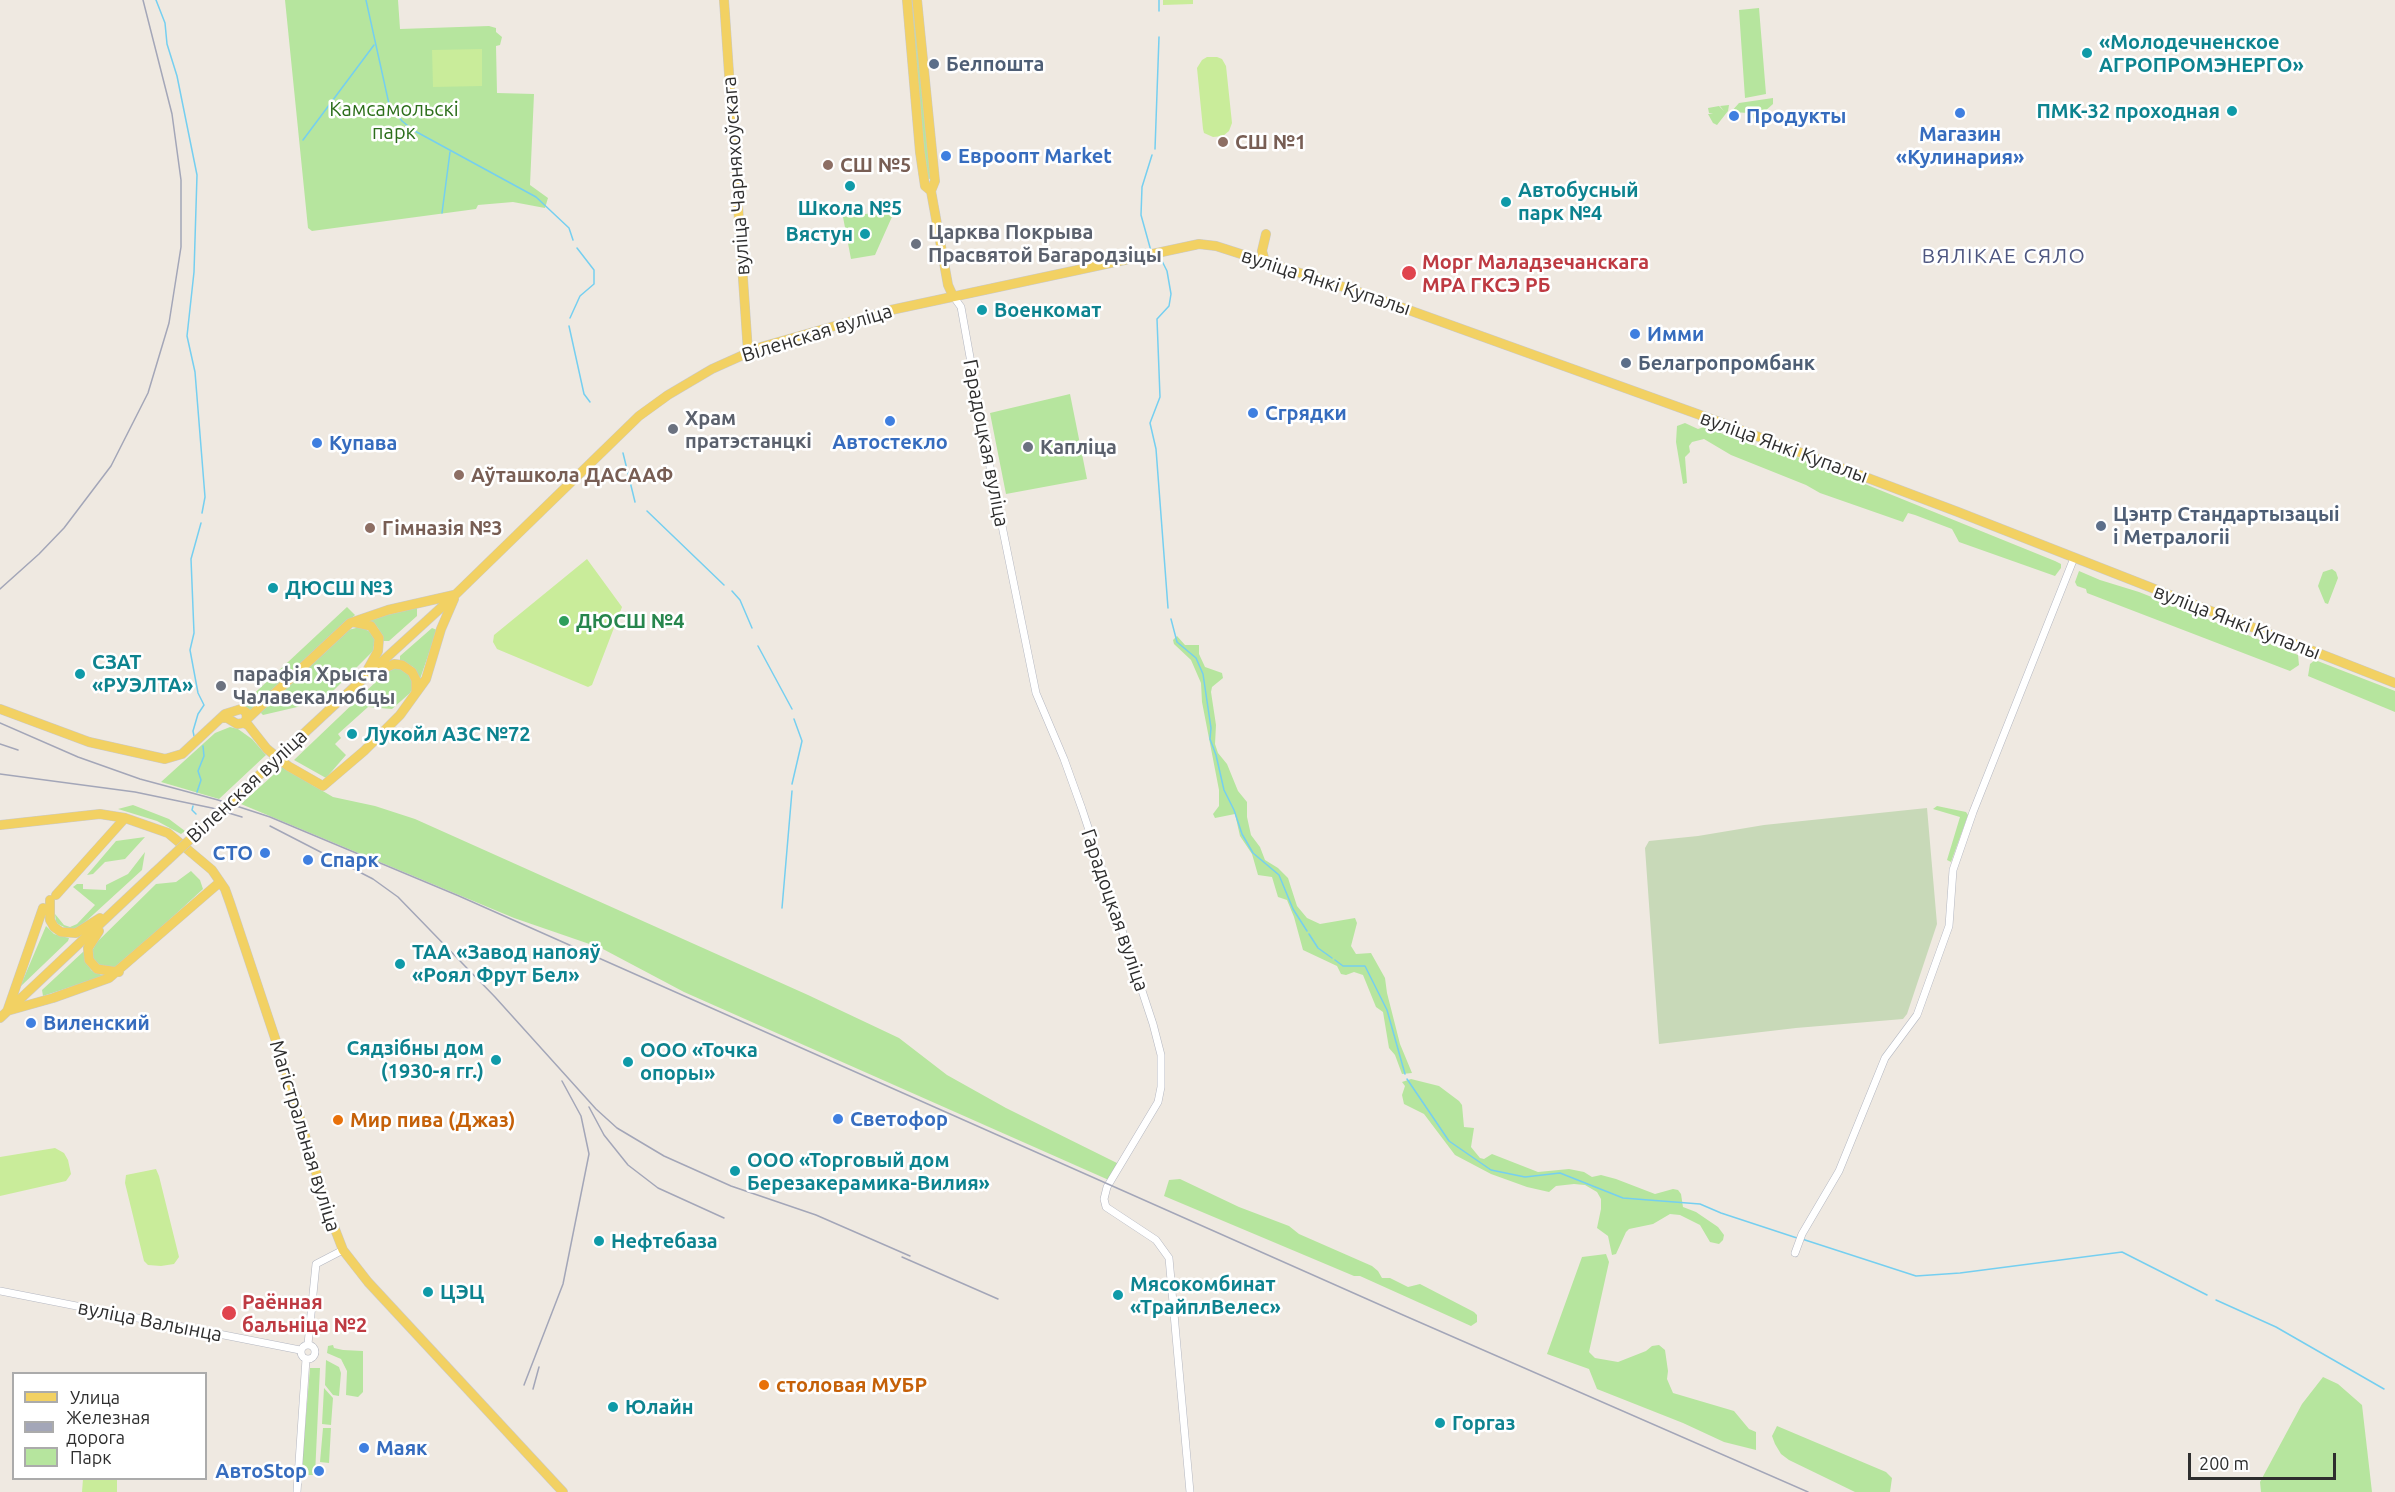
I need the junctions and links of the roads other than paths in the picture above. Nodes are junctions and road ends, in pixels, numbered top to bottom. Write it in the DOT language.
graph roads {
  1 [pos="724,0"];
  2 [pos="907,0"];
  3 [pos="917,0"];
  4 [pos="932,191"];
  5 [pos="1266,234"];
  6 [pos="1265,261"];
  7 [pos="953,296"];
  8 [pos="748,352"];
  9 [pos="2074,558"];
  10 [pos="456,594"];
  11 [pos="350,623"];
  12 [pos="362,679"];
  13 [pos="2395,683"];
  14 [pos="416,693"];
  15 [pos="0,709"];
  16 [pos="247,719"];
  17 [pos="125,818"];
  18 [pos="0,825"];
  19 [pos="220,882"];
  20 [pos="124,902"];
  21 [pos="43,908"];
  22 [pos="119,972"];
  23 [pos="4,1015"];
  24 [pos="343,1250"];
  25 [pos="1795,1252"];
  26 [pos="0,1291"];
  27 [pos="308,1344"];
  28 [pos="300,1350"];
  29 [pos="306,1359"];
  30 [pos="297,1492"];
  31 [pos="563,1492"];
  32 [pos="1190,1492"];
  1 -- 8 [label="main road, вуліца Чарняхоўскага"];
  2 -- 4 [label="main road"];
  3 -- 4 [label="main road"];
  4 -- 7 [label="main road"];
  5 -- 6 [label="main road"];
  6 -- 7 [label="main road, вуліца Янкі Купалы"];
  6 -- 9 [label="main road, вуліца Янкі Купалы"];
  7 -- 8 [label="main road, Віленская вуліца"];
  7 -- 32 [label="street, Гарадоцкая вуліца"];
  8 -- 10 [label="main road, Віленская вуліца"];
  9 -- 13 [label="main road, вуліца Янкі Купалы"];
  9 -- 25 [label="street"];
  10 -- 11 [label="main road"];
  10 -- 12 [label="main road, Віленская вуліца"];
  10 -- 14 [label="main road"];
  11 -- 12 [label="main road"];
  11 -- 16 [label="main road"];
  12 -- 14 [label="main road"];
  12 -- 20 [label="main road, Віленская вуліца, bridge"];
  14 -- 16 [label="main road"];
  15 -- 16 [label="main road"];
  17 -- 18 [label="main road, Магістральная вуліца"];
  17 -- 19 [label="main road, Магістральная вуліца"];
  17 -- 20 [label="main road"];
  19 -- 22 [label="main road"];
  19 -- 24 [label="main road, Магістральная вуліца"];
  20 -- 22 [label="main road"];
  20 -- 23 [label="main road, Віленская вуліца"];
  21 -- 23 [label="main road"];
  22 -- 23 [label="main road"];
  24 -- 27 [label="street"];
  24 -- 31 [label="main road, Магістральная вуліца"];
  26 -- 28 [label="street, вуліца Валынца"];
  27 -- 28 [label="street"];
  27 -- 29 [label="street"];
  28 -- 29 [label="street"];
  29 -- 30 [label="street"];
}
